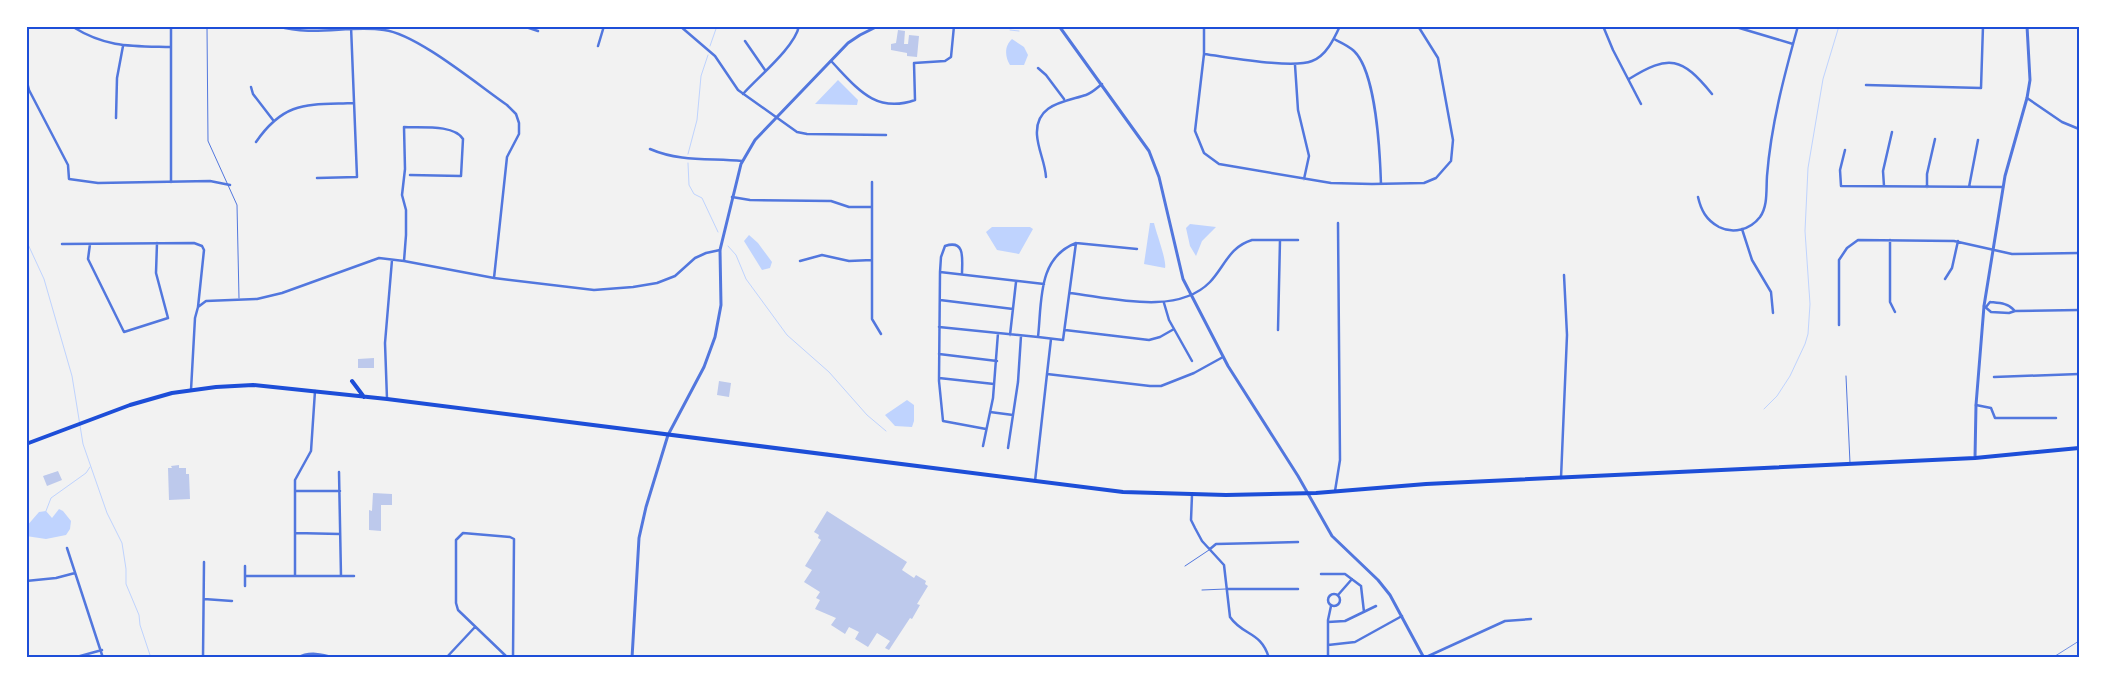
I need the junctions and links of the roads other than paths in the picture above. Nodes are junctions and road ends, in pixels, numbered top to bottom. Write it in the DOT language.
graph roads {
  1 [pos="171,26"];
  2 [pos="207,26"];
  3 [pos="278,26"];
  4 [pos="523,26"];
  5 [pos="604,26"];
  6 [pos="680,26"];
  7 [pos="798,26"];
  8 [pos="878,26"];
  9 [pos="954,26"];
  10 [pos="1059,26"];
  11 [pos="1204,26"];
  12 [pos="1340,26"];
  13 [pos="1418,26"];
  14 [pos="1603,26"];
  15 [pos="1798,26"];
  16 [pos="1984,26"];
  17 [pos="2027,26"];
  18 [pos="73,27"];
  19 [pos="1736,27"];
  20 [pos="351,28"];
  21 [pos="538,31"];
  22 [pos="1334,39"];
  23 [pos="745,41"];
  24 [pos="1793,44"];
  25 [pos="123,46"];
  26 [pos="598,46"];
  27 [pos="171,47"];
  28 [pos="1204,54"];
  29 [pos="831,61"];
  30 [pos="1295,65"];
  31 [pos="1038,68"];
  32 [pos="765,70"];
  33 [pos="26,78"];
  34 [pos="1629,79"];
  35 [pos="1102,84"];
  36 [pos="1866,85"];
  37 [pos="251,87"];
  38 [pos="743,94"];
  39 [pos="1712,94"];
  40 [pos="2027,98"];
  41 [pos="1064,100"];
  42 [pos="354,103"];
  43 [pos="1641,104"];
  44 [pos="777,116"];
  45 [pos="116,118"];
  46 [pos="273,120"];
  47 [pos="2079,129"];
  48 [pos="1892,132"];
  49 [pos="886,135"];
  50 [pos="1935,138"];
  51 [pos="1978,140"];
  52 [pos="256,142"];
  53 [pos="650,149"];
  54 [pos="1844,150"];
  55 [pos="742,161"];
  56 [pos="410,175"];
  57 [pos="1046,177"];
  58 [pos="317,178"];
  59 [pos="1304,180"];
  60 [pos="171,182"];
  61 [pos="872,182"];
  62 [pos="1381,184"];
  63 [pos="230,185"];
  64 [pos="1884,186"];
  65 [pos="1927,187"];
  66 [pos="1969,187"];
  67 [pos="2003,188"];
  68 [pos="732,197"];
  69 [pos="1698,197"];
  70 [pos="872,207"];
  71 [pos="1338,223"];
  72 [pos="1742,229"];
  73 [pos="1280,240"];
  74 [pos="1298,240"];
  75 [pos="1890,240"];
  76 [pos="1958,241"];
  77 [pos="157,243"];
  78 [pos="1076,243"];
  79 [pos="62,244"];
  80 [pos="90,244"];
  81 [pos="1992,248"];
  82 [pos="1138,249"];
  83 [pos="720,250"];
  84 [pos="2079,253"];
  85 [pos="392,260"];
  86 [pos="872,260"];
  87 [pos="404,261"];
  88 [pos="800,261"];
  89 [pos="940,272"];
  90 [pos="962,274"];
  91 [pos="1564,275"];
  92 [pos="494,278"];
  93 [pos="1945,279"];
  94 [pos="1016,281"];
  95 [pos="1044,284"];
  96 [pos="1070,293"];
  97 [pos="1191,295"];
  98 [pos="239,299"];
  99 [pos="939,300"];
  100 [pos="1164,303"];
  101 [pos="198,307"];
  102 [pos="1985,307"];
  103 [pos="1013,309"];
  104 [pos="2015,310"];
  105 [pos="2079,310"];
  106 [pos="1895,312"];
  107 [pos="1773,313"];
  108 [pos="1839,325"];
  109 [pos="939,327"];
  110 [pos="1174,329"];
  111 [pos="1065,330"];
  112 [pos="1278,330"];
  113 [pos="881,334"];
  114 [pos="998,334"];
  115 [pos="1010,335"];
  116 [pos="1022,336"];
  117 [pos="1038,337"];
  118 [pos="1051,339"];
  119 [pos="939,354"];
  120 [pos="1223,356"];
  121 [pos="997,361"];
  122 [pos="1192,361"];
  123 [pos="1047,374"];
  124 [pos="2079,374"];
  125 [pos="1846,376"];
  126 [pos="1994,377"];
  127 [pos="939,378"];
  128 [pos="352,381"];
  129 [pos="994,384"];
  130 [pos="191,390"];
  131 [pos="315,391"];
  132 [pos="364,397"];
  133 [pos="387,399"];
  134 [pos="1976,406"];
  135 [pos="990,412"];
  136 [pos="1013,415"];
  137 [pos="2056,418"];
  138 [pos="986,429"];
  139 [pos="668,435"];
  140 [pos="26,444"];
  141 [pos="983,446"];
  142 [pos="1008,448"];
  143 [pos="2079,448"];
  144 [pos="1975,458"];
  145 [pos="1850,463"];
  146 [pos="339,472"];
  147 [pos="1561,479"];
  148 [pos="1035,481"];
  149 [pos="295,491"];
  150 [pos="340,491"];
  151 [pos="1334,492"];
  152 [pos="1309,494"];
  153 [pos="1192,495"];
  154 [pos="294,533"];
  155 [pos="340,534"];
  156 [pos="1298,542"];
  157 [pos="68,548"];
  158 [pos="1210,549"];
  159 [pos="204,562"];
  160 [pos="245,566"];
  161 [pos="1185,566"];
  162 [pos="75,573"];
  163 [pos="1321,574"];
  164 [pos="246,576"];
  165 [pos="295,576"];
  166 [pos="341,576"];
  167 [pos="354,576"];
  168 [pos="1352,579"];
  169 [pos="26,581"];
  170 [pos="245,586"];
  171 [pos="1298,589"];
  172 [pos="1202,590"];
  173 [pos="1227,590"];
  174 [pos="1338,595"];
  175 [pos="204,599"];
  176 [pos="232,601"];
  177 [pos="1331,606"];
  178 [pos="1376,606"];
  179 [pos="1364,612"];
  180 [pos="1402,616"];
  181 [pos="1531,619"];
  182 [pos="1328,622"];
  183 [pos="475,627"];
  184 [pos="1328,645"];
  185 [pos="102,650"];
  186 [pos="73,658"];
  187 [pos="103,658"];
  188 [pos="204,658"];
  189 [pos="297,658"];
  190 [pos="335,658"];
  191 [pos="446,658"];
  192 [pos="508,658"];
  193 [pos="514,658"];
  194 [pos="632,658"];
  195 [pos="1269,658"];
  196 [pos="1328,658"];
  197 [pos="1424,658"];
  1 -- 27 [label="street"];
  2 -- 63 [label="lane"];
  3 -- 20 [label="street"];
  4 -- 21 [label="street"];
  5 -- 26 [label="street"];
  6 -- 38 [label="street"];
  7 -- 32 [label="street"];
  8 -- 29 [label="street"];
  9 -- 29 [label="street"];
  10 -- 35 [label="street"];
  11 -- 28 [label="street"];
  12 -- 22 [label="street"];
  13 -- 62 [label="street"];
  14 -- 34 [label="street"];
  15 -- 24 [label="street"];
  16 -- 36 [label="street"];
  17 -- 40 [label="street"];
  18 -- 25 [label="street"];
  19 -- 24 [label="street"];
  20 -- 42 [label="street"];
  20 -- 92 [label="street"];
  22 -- 30 [label="street"];
  22 -- 62 [label="street"];
  23 -- 32 [label="street"];
  24 -- 72 [label="street"];
  25 -- 27 [label="street"];
  25 -- 45 [label="street"];
  27 -- 60 [label="street"];
  28 -- 30 [label="street"];
  28 -- 59 [label="street"];
  29 -- 44 [label="street"];
  30 -- 59 [label="street"];
  31 -- 41 [label="street"];
  32 -- 38 [label="street"];
  33 -- 60 [label="street"];
  34 -- 39 [label="street"];
  34 -- 43 [label="street"];
  35 -- 41 [label="street"];
  35 -- 97 [label="street"];
  37 -- 46 [label="street"];
  38 -- 44 [label="street"];
  40 -- 47 [label="street"];
  40 -- 67 [label="street"];
  41 -- 57 [label="street"];
  42 -- 46 [label="street"];
  42 -- 58 [label="street"];
  44 -- 49 [label="street"];
  44 -- 55 [label="street"];
  46 -- 52 [label="street"];
  48 -- 64 [label="street"];
  50 -- 65 [label="street"];
  51 -- 66 [label="street"];
  53 -- 55 [label="street"];
  54 -- 64 [label="street"];
  55 -- 68 [label="street"];
  56 -- 87 [label="street"];
  59 -- 62 [label="street"];
  60 -- 63 [label="street"];
  61 -- 70 [label="street"];
  63 -- 98 [label="lane"];
  64 -- 65 [label="street"];
  65 -- 66 [label="street"];
  66 -- 67 [label="street"];
  67 -- 81 [label="street"];
  68 -- 70 [label="street"];
  68 -- 83 [label="street"];
  69 -- 72 [label="street"];
  70 -- 86 [label="street"];
  71 -- 151 [label="street"];
  72 -- 107 [label="street"];
  73 -- 74 [label="street"];
  73 -- 97 [label="street"];
  73 -- 112 [label="street"];
  75 -- 76 [label="street"];
  75 -- 106 [label="street"];
  75 -- 108 [label="street"];
  76 -- 81 [label="street"];
  76 -- 93 [label="street"];
  77 -- 80 [label="street"];
  77 -- 80 [label="street"];
  77 -- 101 [label="street"];
  78 -- 82 [label="street"];
  78 -- 95 [label="street"];
  78 -- 96 [label="street"];
  79 -- 80 [label="street"];
  81 -- 84 [label="street"];
  81 -- 102 [label="street"];
  83 -- 92 [label="street"];
  83 -- 139 [label="street"];
  85 -- 87 [label="street"];
  85 -- 98 [label="street"];
  85 -- 133 [label="street"];
  86 -- 88 [label="street"];
  86 -- 113 [label="street"];
  87 -- 92 [label="street"];
  89 -- 90 [label="street"];
  89 -- 90 [label="street"];
  89 -- 99 [label="street"];
  90 -- 94 [label="street"];
  91 -- 147 [label="street"];
  94 -- 95 [label="street"];
  94 -- 103 [label="street"];
  95 -- 117 [label="street"];
  96 -- 100 [label="street"];
  96 -- 111 [label="street"];
  97 -- 100 [label="street"];
  97 -- 120 [label="street"];
  98 -- 101 [label="street"];
  99 -- 103 [label="street"];
  99 -- 109 [label="street"];
  100 -- 110 [label="street"];
  101 -- 130 [label="street"];
  102 -- 104 [label="street"];
  102 -- 104 [label="street"];
  102 -- 134 [label="street"];
  103 -- 115 [label="street"];
  104 -- 105 [label="street"];
  109 -- 114 [label="street"];
  109 -- 119 [label="street"];
  110 -- 111 [label="street"];
  110 -- 122 [label="street"];
  111 -- 118 [label="street"];
  114 -- 115 [label="street"];
  114 -- 121 [label="street"];
  115 -- 116 [label="street"];
  116 -- 117 [label="street"];
  116 -- 136 [label="street"];
  117 -- 118 [label="street"];
  118 -- 123 [label="street"];
  119 -- 121 [label="street"];
  119 -- 127 [label="street"];
  120 -- 123 [label="street"];
  120 -- 152 [label="street"];
  121 -- 129 [label="street"];
  123 -- 148 [label="street"];
  124 -- 126 [label="street"];
  125 -- 145 [label="lane"];
  127 -- 129 [label="street"];
  127 -- 138 [label="street"];
  128 -- 132 [label="main road"];
  129 -- 135 [label="street"];
  130 -- 131 [label="main road"];
  130 -- 140 [label="main road"];
  131 -- 132 [label="main road"];
  131 -- 149 [label="street"];
  132 -- 133 [label="main road"];
  133 -- 139 [label="main road"];
  134 -- 137 [label="street"];
  134 -- 144 [label="street"];
  135 -- 136 [label="street"];
  135 -- 138 [label="street"];
  136 -- 142 [label="street"];
  138 -- 141 [label="street"];
  139 -- 148 [label="main road"];
  139 -- 194 [label="street"];
  143 -- 144 [label="main road"];
  144 -- 145 [label="main road"];
  145 -- 147 [label="main road"];
  146 -- 150 [label="street"];
  147 -- 151 [label="main road"];
  148 -- 153 [label="main road"];
  149 -- 150 [label="street"];
  149 -- 154 [label="street"];
  150 -- 155 [label="street"];
  151 -- 152 [label="main road"];
  152 -- 153 [label="main road"];
  152 -- 180 [label="street"];
  153 -- 158 [label="street"];
  154 -- 155 [label="street"];
  154 -- 165 [label="street"];
  155 -- 166 [label="street"];
  156 -- 158 [label="street"];
  157 -- 162 [label="street"];
  158 -- 161 [label="lane"];
  158 -- 173 [label="street"];
  159 -- 175 [label="street"];
  160 -- 164 [label="street"];
  162 -- 169 [label="street"];
  162 -- 185 [label="street"];
  163 -- 168 [label="street"];
  164 -- 165 [label="street"];
  164 -- 170 [label="street"];
  165 -- 166 [label="street"];
  166 -- 167 [label="street"];
  168 -- 174 [label="street"];
  168 -- 179 [label="street"];
  171 -- 173 [label="street"];
  172 -- 173 [label="lane"];
  173 -- 195 [label="street"];
  174 -- 177 [label="street"];
  174 -- 177 [label="street"];
  175 -- 176 [label="street"];
  175 -- 188 [label="street"];
  177 -- 182 [label="street"];
  178 -- 179 [label="street"];
  179 -- 182 [label="street"];
  180 -- 184 [label="street"];
  180 -- 197 [label="street"];
  181 -- 197 [label="street"];
  182 -- 184 [label="street"];
  183 -- 191 [label="street"];
  183 -- 192 [label="street"];
  183 -- 193 [label="street"];
  184 -- 196 [label="street"];
  185 -- 186 [label="street"];
  185 -- 187 [label="street"];
  189 -- 190 [label="street"];
}
